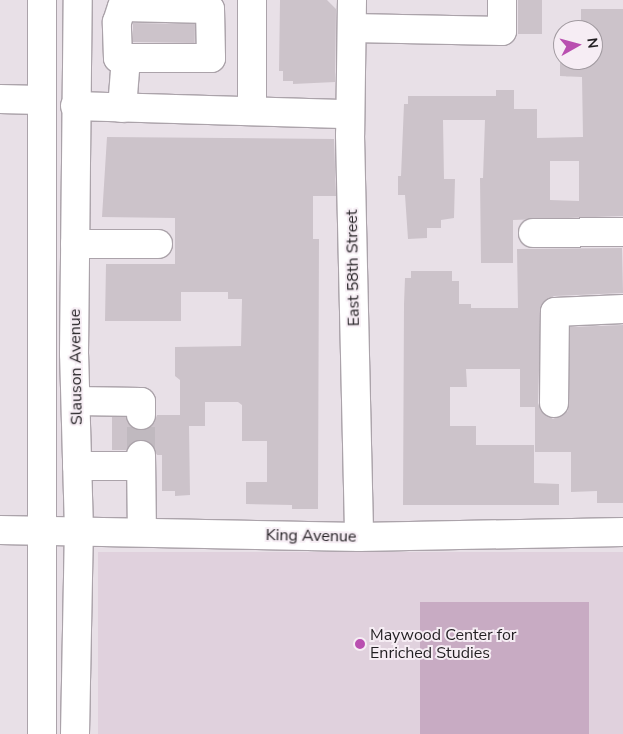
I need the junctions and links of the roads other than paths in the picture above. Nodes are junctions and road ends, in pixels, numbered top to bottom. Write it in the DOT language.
graph roads {
  1 [pos="42,0"];
  2 [pos="78,0"];
  3 [pos="252,0"];
  4 [pos="352,0"];
  5 [pos="502,0"];
  6 [pos="352,28"];
  7 [pos="126,58"];
  8 [pos="211,58"];
  9 [pos="252,59"];
  10 [pos="0,99"];
  11 [pos="40,100"];
  12 [pos="75,106"];
  13 [pos="122,108"];
  14 [pos="252,111"];
  15 [pos="350,114"];
  16 [pos="623,232"];
  17 [pos="533,233"];
  18 [pos="75,244"];
  19 [pos="158,244"];
  20 [pos="623,309"];
  21 [pos="76,402"];
  22 [pos="554,403"];
  23 [pos="142,415"];
  24 [pos="77,466"];
  25 [pos="0,530"];
  26 [pos="43,531"];
  27 [pos="79,531"];
  28 [pos="142,532"];
  29 [pos="623,532"];
  30 [pos="359,537"];
  31 [pos="42,734"];
  32 [pos="75,734"];
  1 -- 11 [label="main road"];
  2 -- 12 [label="main road, Slauson Avenue"];
  3 -- 9 [label="main road"];
  4 -- 6 [label="main road, East 58th Street"];
  5 -- 6 [label="main road"];
  6 -- 15 [label="main road, East 58th Street"];
  7 -- 8 [label="main road"];
  7 -- 8 [label="main road"];
  7 -- 13 [label="main road"];
  8 -- 9 [label="main road"];
  9 -- 14 [label="main road"];
  10 -- 11 [label="main road"];
  11 -- 26 [label="main road"];
  12 -- 13 [label="main road"];
  12 -- 18 [label="main road, Slauson Avenue"];
  13 -- 14 [label="main road"];
  14 -- 15 [label="main road"];
  15 -- 30 [label="main road, East 58th Street"];
  16 -- 17 [label="main road"];
  18 -- 19 [label="main road"];
  18 -- 21 [label="main road, Slauson Avenue"];
  20 -- 22 [label="main road"];
  21 -- 23 [label="main road"];
  21 -- 24 [label="main road, Slauson Avenue"];
  24 -- 27 [label="main road, Slauson Avenue"];
  24 -- 28 [label="main road"];
  25 -- 26 [label="main road, King Avenue"];
  26 -- 27 [label="main road, King Avenue"];
  26 -- 31 [label="main road"];
  27 -- 28 [label="main road, King Avenue"];
  27 -- 32 [label="main road, Slauson Avenue"];
  28 -- 30 [label="main road, King Avenue"];
  29 -- 30 [label="main road, King Avenue"];
}
